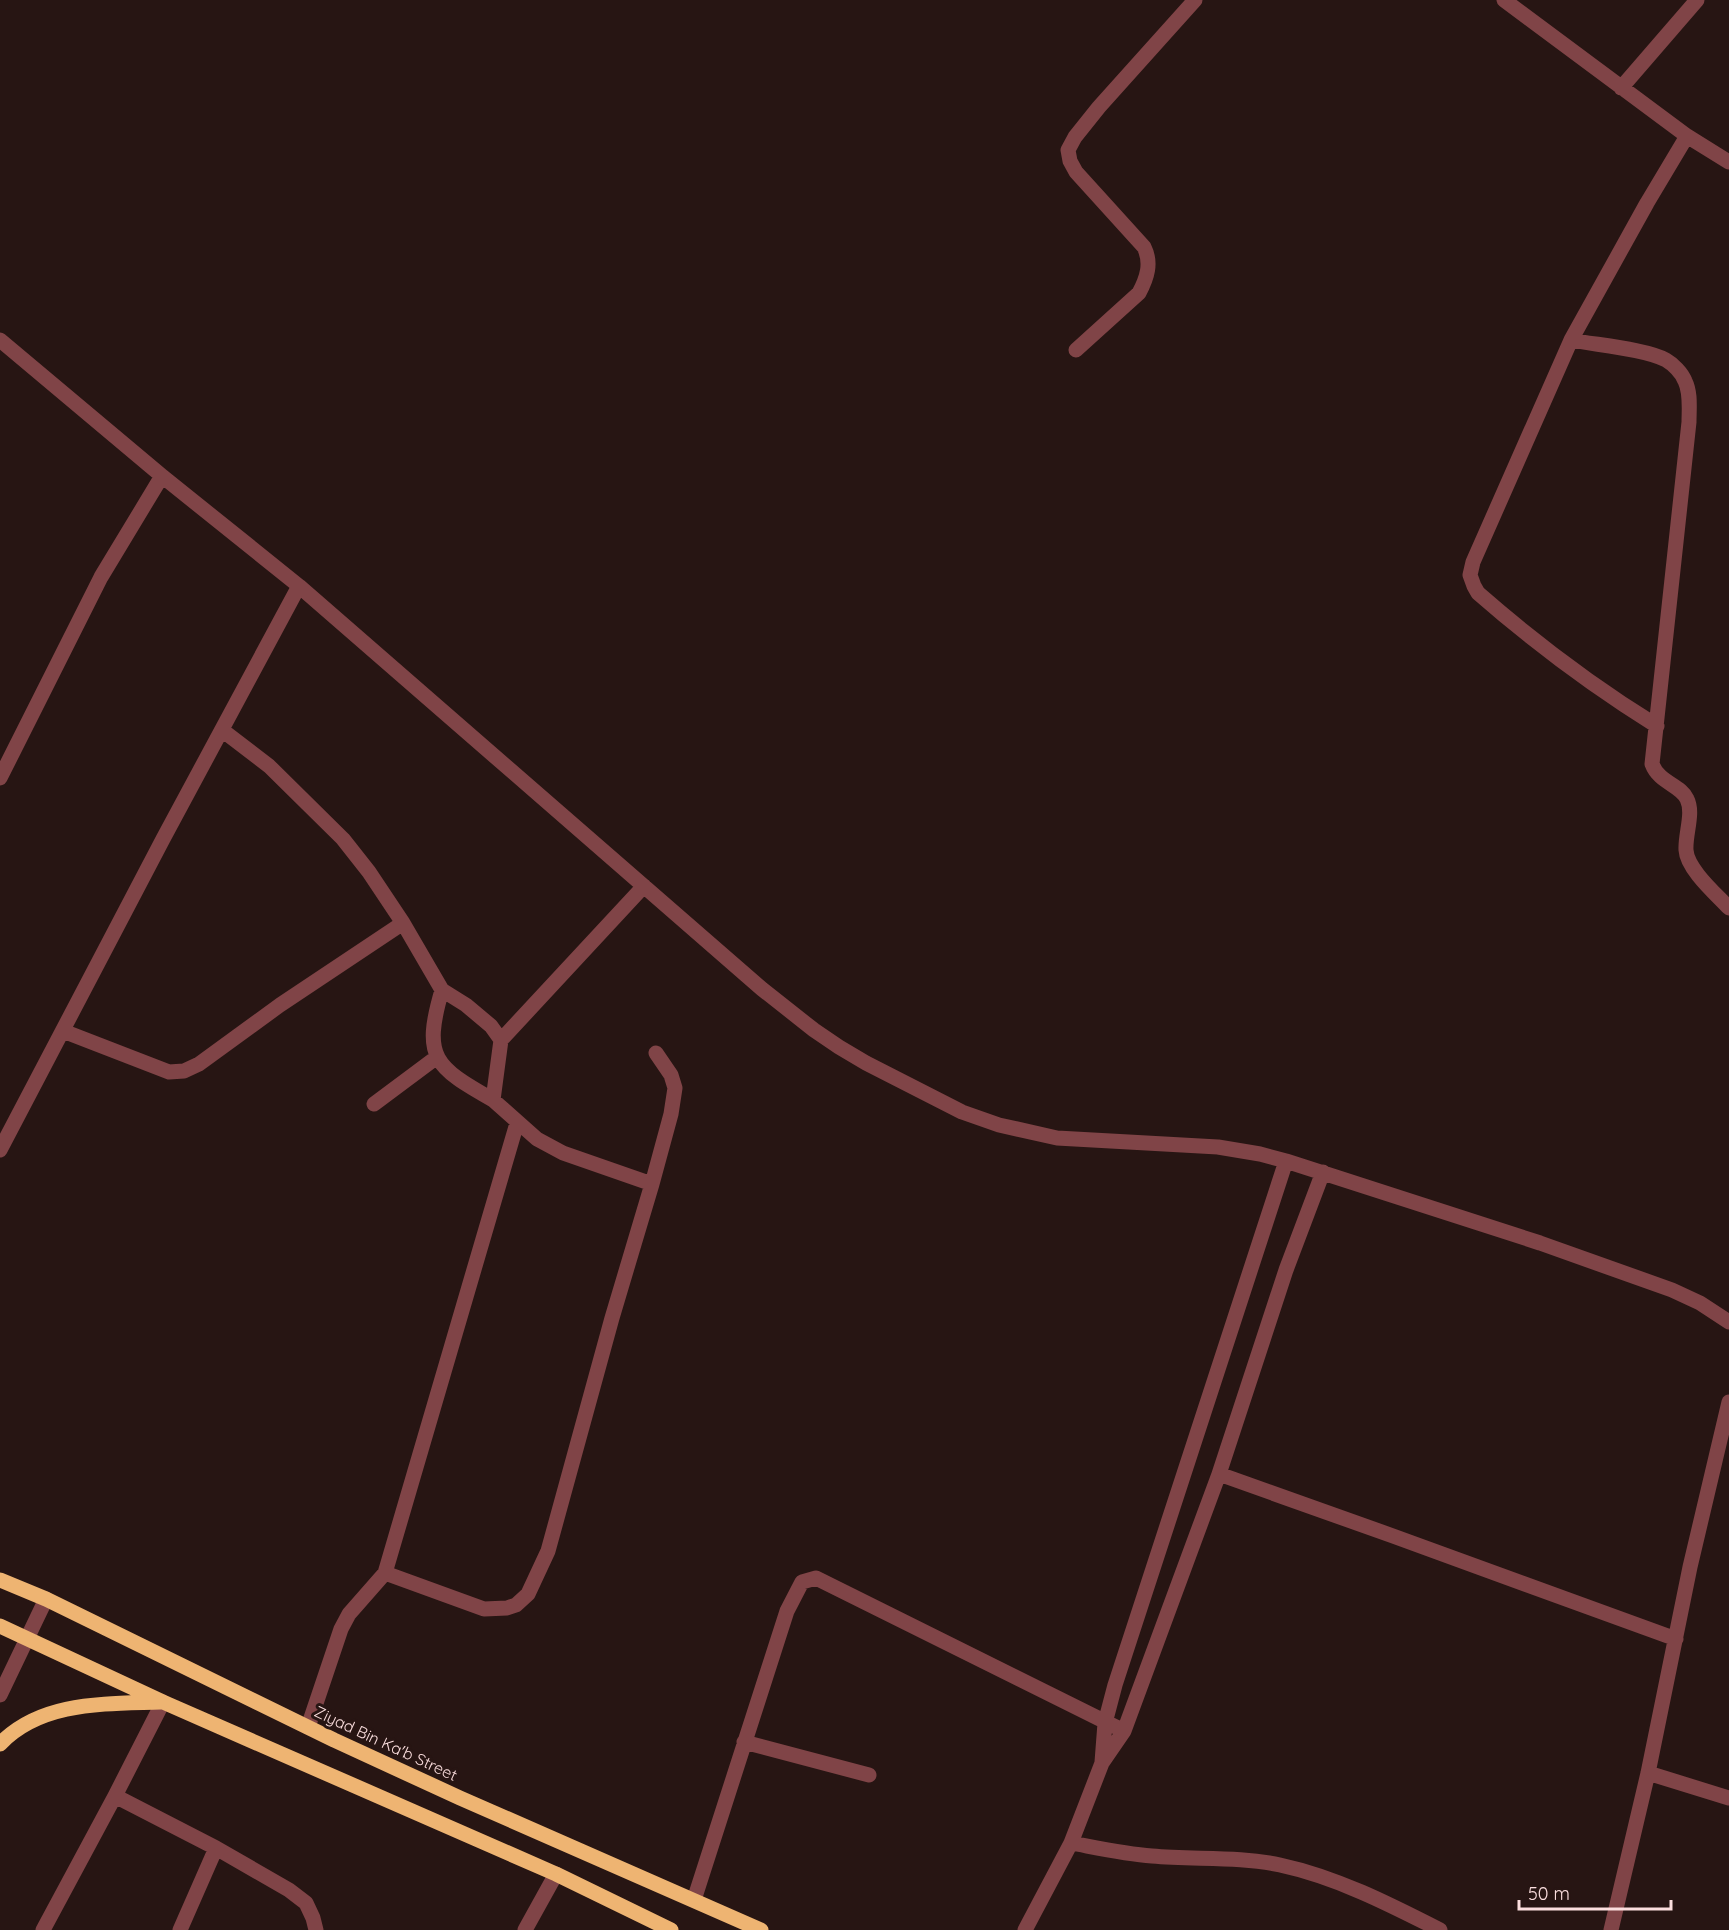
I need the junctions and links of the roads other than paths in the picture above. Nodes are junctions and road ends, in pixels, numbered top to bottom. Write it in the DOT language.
graph roads {
  1 [pos="1195,0"];
  2 [pos="1504,0"];
  3 [pos="1697,0"];
  4 [pos="1621,88"];
  5 [pos="1687,136"];
  6 [pos="1729,162"];
  7 [pos="0,340"];
  8 [pos="1571,340"];
  9 [pos="1076,350"];
  10 [pos="162,476"];
  11 [pos="299,586"];
  12 [pos="1658,726"];
  13 [pos="222,730"];
  14 [pos="0,778"];
  15 [pos="644,886"];
  16 [pos="1729,908"];
  17 [pos="403,923"];
  18 [pos="442,990"];
  19 [pos="63,1031"];
  20 [pos="501,1040"];
  21 [pos="656,1053"];
  22 [pos="437,1057"];
  23 [pos="494,1100"];
  24 [pos="374,1104"];
  25 [pos="517,1123"];
  26 [pos="0,1150"];
  27 [pos="1286,1161"];
  28 [pos="1323,1172"];
  29 [pos="652,1184"];
  30 [pos="1729,1322"];
  31 [pos="1729,1402"];
  32 [pos="1219,1474"];
  33 [pos="385,1573"];
  34 [pos="0,1580"];
  35 [pos="46,1599"];
  36 [pos="0,1626"];
  37 [pos="26,1638"];
  38 [pos="1676,1639"];
  39 [pos="0,1695"];
  40 [pos="163,1702"];
  41 [pos="1105,1723"];
  42 [pos="308,1727"];
  43 [pos="1124,1731"];
  44 [pos="744,1742"];
  45 [pos="0,1744"];
  46 [pos="1102,1763"];
  47 [pos="1648,1773"];
  48 [pos="869,1775"];
  49 [pos="115,1796"];
  50 [pos="1729,1798"];
  51 [pos="1071,1843"];
  52 [pos="216,1848"];
  53 [pos="556,1874"];
  54 [pos="694,1900"];
  55 [pos="43,1930"];
  56 [pos="180,1930"];
  57 [pos="316,1930"];
  58 [pos="525,1930"];
  59 [pos="671,1930"];
  60 [pos="761,1930"];
  61 [pos="1025,1930"];
  62 [pos="1440,1930"];
  63 [pos="1611,1930"];
  1 -- 9 [label="street"];
  2 -- 4 [label="street"];
  3 -- 4 [label="street"];
  4 -- 5 [label="street"];
  5 -- 6 [label="street"];
  5 -- 8 [label="street"];
  7 -- 10 [label="street"];
  8 -- 12 [label="street"];
  8 -- 12 [label="street"];
  10 -- 11 [label="street"];
  10 -- 14 [label="street"];
  11 -- 13 [label="street"];
  11 -- 15 [label="street"];
  12 -- 16 [label="street"];
  13 -- 17 [label="street"];
  13 -- 19 [label="street"];
  15 -- 20 [label="street"];
  15 -- 27 [label="street"];
  17 -- 18 [label="street"];
  17 -- 19 [label="street"];
  18 -- 20 [label="street"];
  18 -- 22 [label="street"];
  19 -- 26 [label="street"];
  20 -- 23 [label="street"];
  21 -- 29 [label="street"];
  22 -- 23 [label="street"];
  22 -- 24 [label="street"];
  23 -- 25 [label="street"];
  25 -- 29 [label="street"];
  25 -- 33 [label="street"];
  27 -- 28 [label="street"];
  27 -- 41 [label="street"];
  28 -- 30 [label="street"];
  28 -- 32 [label="street"];
  29 -- 33 [label="street"];
  31 -- 38 [label="street"];
  32 -- 38 [label="street"];
  32 -- 43 [label="street"];
  33 -- 42 [label="street"];
  34 -- 35 [label="main road, Ziyad Bin Ka'b Street"];
  35 -- 37 [label="street"];
  35 -- 42 [label="main road, Ziyad Bin Ka'b Street"];
  36 -- 37 [label="main road"];
  37 -- 39 [label="street"];
  37 -- 40 [label="main road"];
  38 -- 47 [label="street"];
  40 -- 45 [label="main road"];
  40 -- 49 [label="street"];
  40 -- 53 [label="main road"];
  41 -- 43 [label="street"];
  41 -- 44 [label="street"];
  41 -- 46 [label="street"];
  42 -- 54 [label="main road, Ziyad Bin Ka'b Street"];
  43 -- 46 [label="street"];
  44 -- 48 [label="street"];
  44 -- 54 [label="street"];
  46 -- 51 [label="street"];
  47 -- 50 [label="street"];
  47 -- 63 [label="street"];
  49 -- 52 [label="street"];
  49 -- 55 [label="street"];
  51 -- 61 [label="street"];
  51 -- 62 [label="street"];
  52 -- 56 [label="street"];
  52 -- 57 [label="street"];
  53 -- 58 [label="street"];
  53 -- 59 [label="main road"];
  54 -- 60 [label="main road, Ziyad Bin Ka'b Street"];
}
